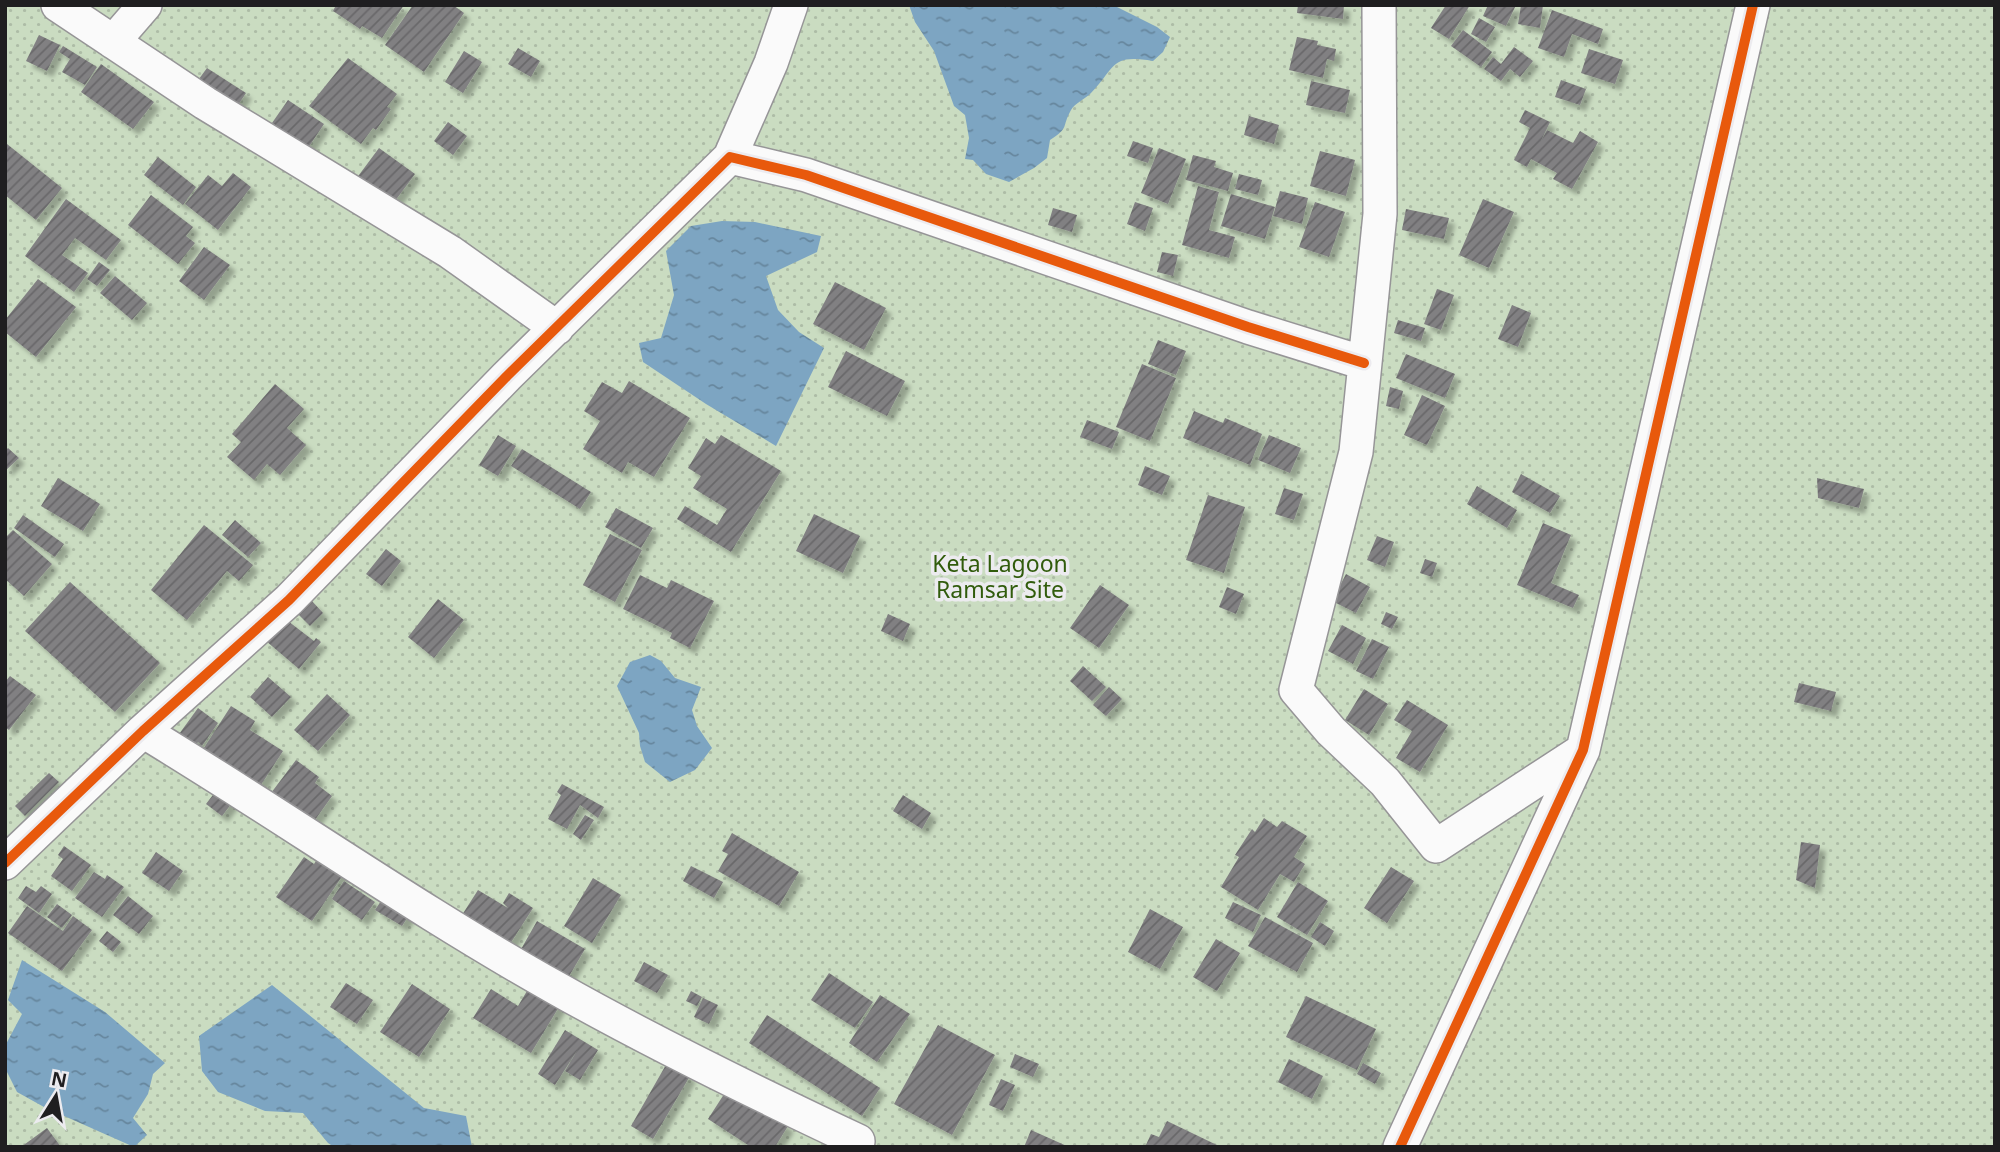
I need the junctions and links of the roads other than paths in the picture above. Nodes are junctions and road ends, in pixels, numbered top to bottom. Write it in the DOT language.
graph roads {
  1 [pos="58,5"];
  2 [pos="145,5"];
  3 [pos="791,5"];
  4 [pos="1379,5"];
  5 [pos="1752,5"];
  6 [pos="113,42"];
  7 [pos="730,157"];
  8 [pos="557,328"];
  9 [pos="1364,363"];
  10 [pos="143,731"];
  11 [pos="1583,750"];
  12 [pos="5,863"];
  13 [pos="857,1147"];
  14 [pos="1400,1147"];
  1 -- 6 [label="street"];
  2 -- 6 [label="street"];
  3 -- 7 [label="street"];
  4 -- 9 [label="street"];
  5 -- 11 [label="street"];
  6 -- 8 [label="street"];
  7 -- 8 [label="street"];
  7 -- 9 [label="street"];
  8 -- 10 [label="street"];
  9 -- 11 [label="street"];
  10 -- 12 [label="street"];
  10 -- 13 [label="street"];
  11 -- 14 [label="street"];
}
